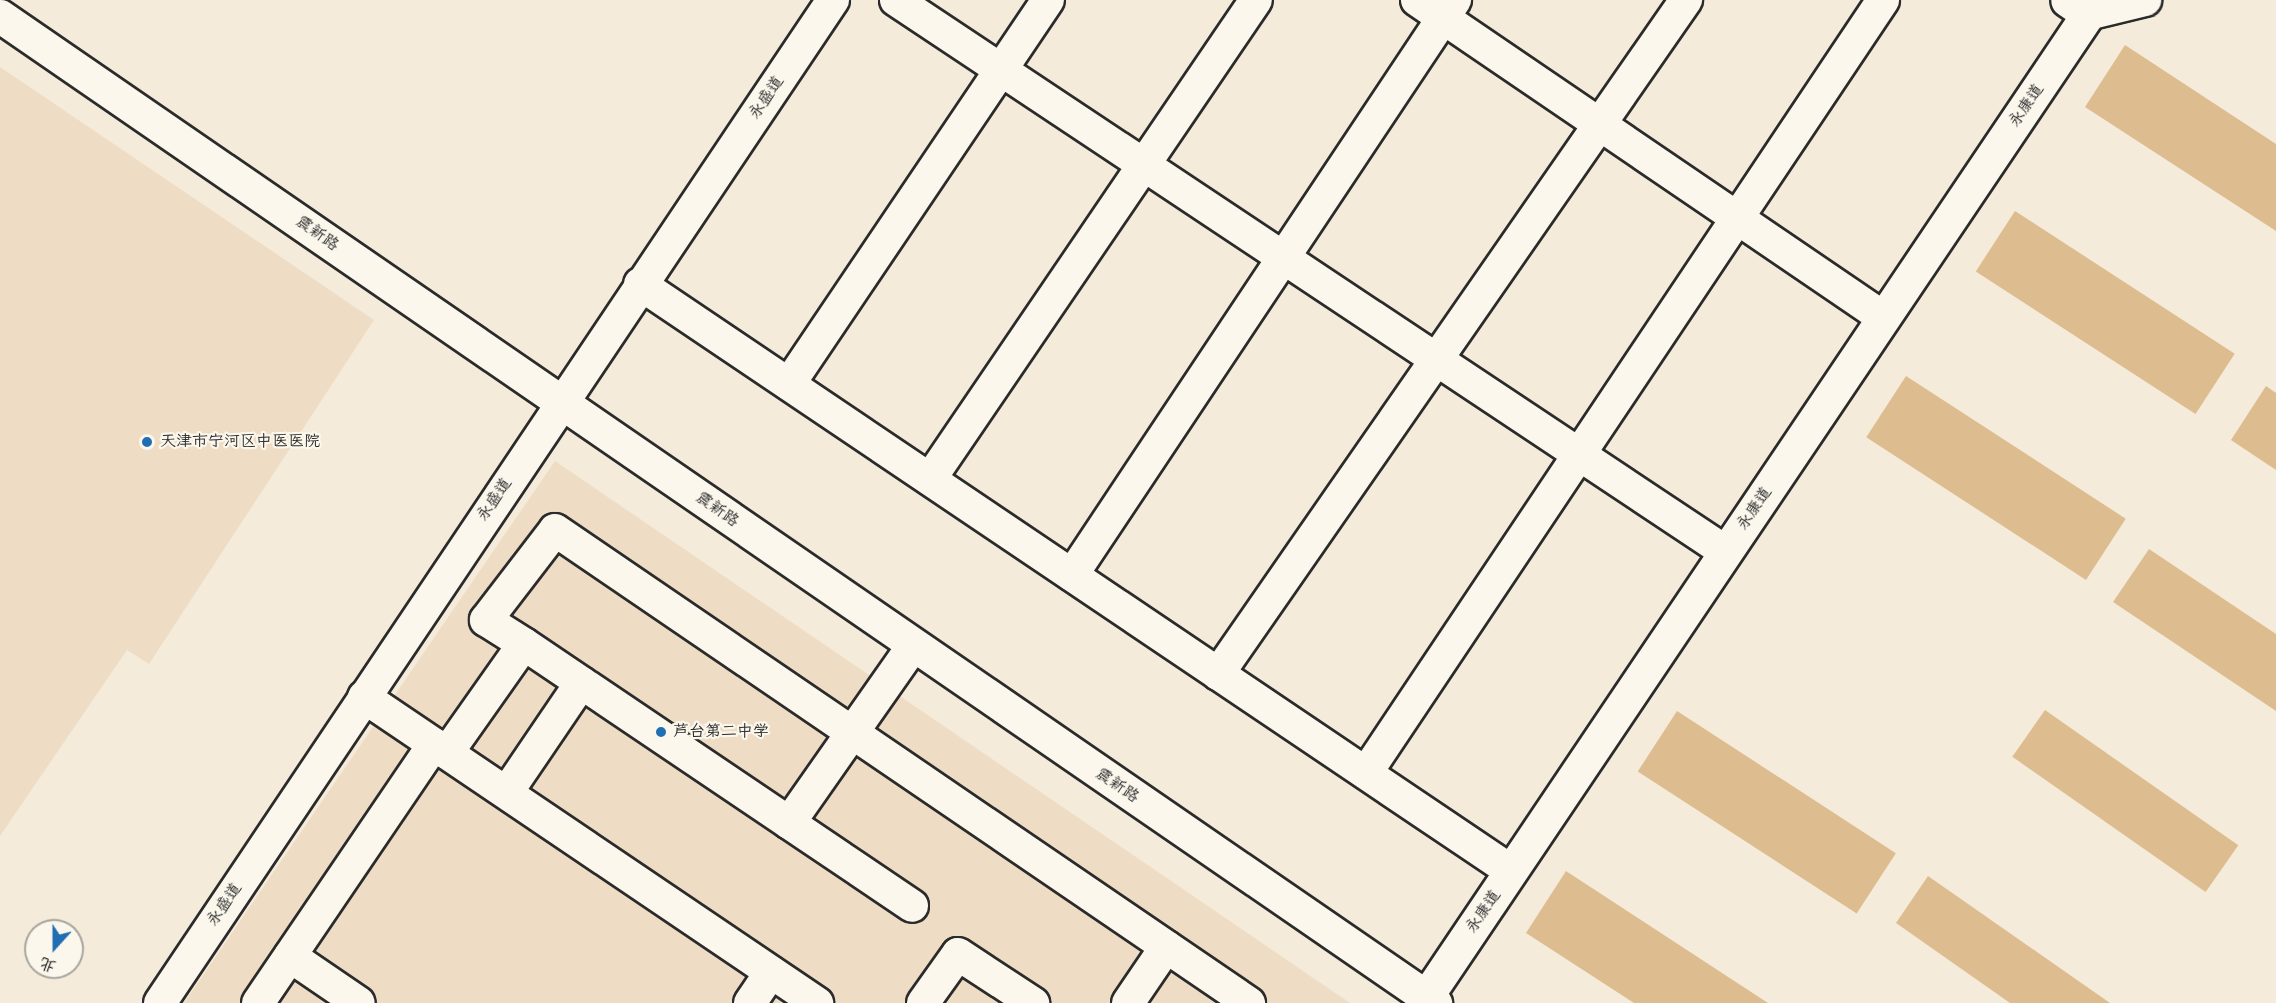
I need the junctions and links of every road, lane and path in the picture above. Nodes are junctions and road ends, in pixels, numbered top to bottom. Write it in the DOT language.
graph roads {
  1 [pos="833,0"];
  2 [pos="896,0"];
  3 [pos="1048,0"];
  4 [pos="1256,0"];
  5 [pos="1418,0"];
  6 [pos="1686,0"];
  7 [pos="1883,0"];
  8 [pos="2145,0"];
  9 [pos="2078,7"];
  10 [pos="1449,9"];
  11 [pos="3,13"];
  12 [pos="1001,69"];
  13 [pos="1600,124"];
  14 [pos="1144,165"];
  15 [pos="1737,218"];
  16 [pos="1284,258"];
  17 [pos="640,284"];
  18 [pos="1884,318"];
  19 [pos="1437,359"];
  20 [pos="789,384"];
  21 [pos="561,402"];
  22 [pos="1580,454"];
  23 [pos="930,479"];
  24 [pos="1726,552"];
  25 [pos="1072,575"];
  26 [pos="524,644"];
  27 [pos="913,646"];
  28 [pos="1218,674"];
  29 [pos="581,683"];
  30 [pos="364,697"];
  31 [pos="852,733"];
  32 [pos="440,748"];
  33 [pos="1366,773"];
  34 [pos="507,792"];
  35 [pos="789,823"];
  36 [pos="1511,871"];
  37 [pos="912,906"];
  38 [pos="1166,946"];
  39 [pos="290,956"];
  40 [pos="771,972"];
  41 [pos="1428,1001"];
  42 [pos="160,1003"];
  43 [pos="258,1003"];
  44 [pos="358,1003"];
  45 [pos="750,1003"];
  46 [pos="817,1003"];
  47 [pos="923,1003"];
  48 [pos="1034,1003"];
  49 [pos="1128,1003"];
  50 [pos="1249,1003"];
  1 -- 17 [label="street, 永盛道"];
  2 -- 12 [label="street"];
  3 -- 12 [label="street"];
  4 -- 14 [label="street"];
  5 -- 10 [label="street"];
  6 -- 13 [label="street"];
  7 -- 15 [label="street"];
  8 -- 9 [label="street"];
  9 -- 18 [label="street, 永康道"];
  10 -- 13 [label="street"];
  10 -- 16 [label="street"];
  11 -- 21 [label="street, 震新路"];
  12 -- 14 [label="street"];
  12 -- 20 [label="street"];
  13 -- 15 [label="street"];
  13 -- 19 [label="street"];
  14 -- 16 [label="street"];
  14 -- 23 [label="street"];
  15 -- 18 [label="street"];
  15 -- 22 [label="street"];
  16 -- 19 [label="street"];
  16 -- 25 [label="street"];
  17 -- 20 [label="street"];
  17 -- 21 [label="street, 永盛道"];
  18 -- 24 [label="street, 永康道"];
  19 -- 22 [label="street"];
  19 -- 28 [label="street"];
  20 -- 23 [label="street"];
  21 -- 27 [label="street, 震新路"];
  21 -- 30 [label="street, 永盛道"];
  22 -- 24 [label="street"];
  22 -- 33 [label="street"];
  23 -- 25 [label="street"];
  24 -- 36 [label="street, 永康道"];
  25 -- 28 [label="street"];
  26 -- 29 [label="street"];
  26 -- 31 [label="street"];
  26 -- 32 [label="street"];
  27 -- 31 [label="street"];
  27 -- 41 [label="street, 震新路"];
  28 -- 33 [label="street"];
  29 -- 34 [label="street"];
  29 -- 35 [label="street"];
  30 -- 32 [label="street"];
  30 -- 42 [label="street, 永盛道"];
  31 -- 35 [label="street"];
  31 -- 38 [label="street"];
  32 -- 34 [label="street"];
  32 -- 39 [label="street"];
  33 -- 36 [label="street"];
  34 -- 40 [label="street"];
  35 -- 37 [label="street"];
  36 -- 41 [label="street, 永康道"];
  38 -- 49 [label="street"];
  38 -- 50 [label="street"];
  39 -- 43 [label="street"];
  39 -- 44 [label="street"];
  40 -- 45 [label="street"];
  40 -- 46 [label="street"];
  47 -- 48 [label="street"];
}
